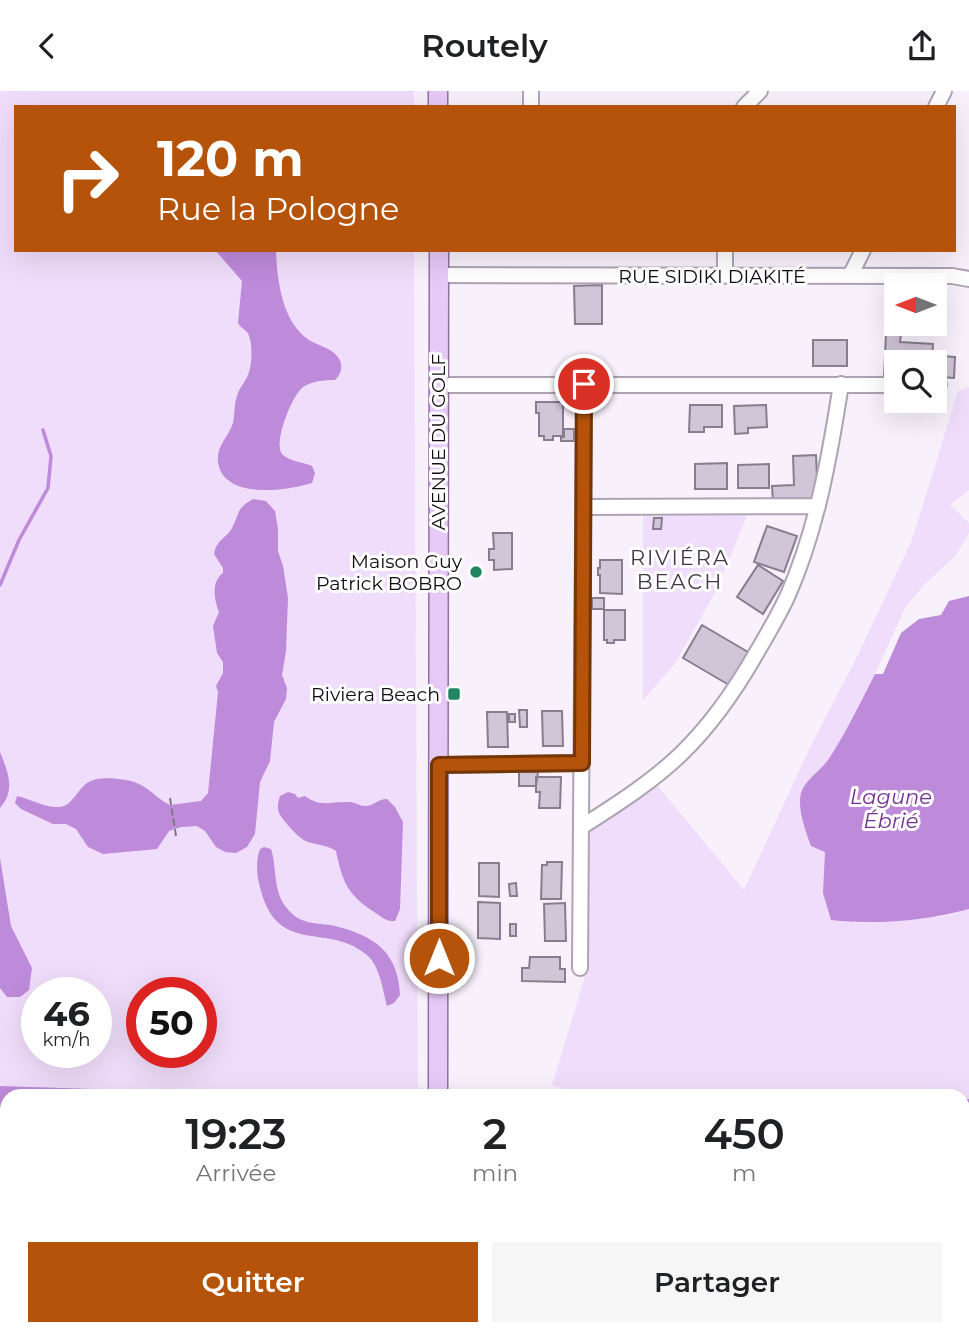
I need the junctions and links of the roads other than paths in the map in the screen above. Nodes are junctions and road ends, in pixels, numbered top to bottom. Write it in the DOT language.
graph roads {
  1 [pos="760,91"];
  2 [pos="746,105"];
  3 [pos="440,252"];
  4 [pos="725,252"];
  5 [pos="862,252"];
  6 [pos="447,275"];
  7 [pos="725,275"];
  8 [pos="850,276"];
  9 [pos="969,279"];
  10 [pos="584,384"];
  11 [pos="841,384"];
  12 [pos="438,385"];
  13 [pos="884,385"];
  14 [pos="818,506"];
  15 [pos="583,507"];
  16 [pos="582,763"];
  17 [pos="439,765"];
  18 [pos="583,826"];
  19 [pos="580,968"];
  20 [pos="438,1089"];
  1 -- 2 [label="street"];
  3 -- 6 [label="main road, AVENUE DU GOLF"];
  4 -- 7 [label="street"];
  5 -- 8 [label="street"];
  6 -- 7 [label="street, RUE SIDIKI DIAKITÉ"];
  6 -- 12 [label="main road, AVENUE DU GOLF"];
  7 -- 8 [label="street, RUE SIDIKI DIAKITÉ"];
  8 -- 9 [label="street, RUE SIDIKI DIAKITÉ"];
  10 -- 11 [label="street"];
  10 -- 12 [label="street"];
  10 -- 15 [label="street"];
  11 -- 13 [label="street"];
  11 -- 14 [label="street"];
  12 -- 17 [label="main road, AVENUE DU GOLF"];
  14 -- 15 [label="street"];
  14 -- 18 [label="street"];
  15 -- 16 [label="street"];
  16 -- 17 [label="street"];
  16 -- 18 [label="street"];
  17 -- 20 [label="main road, AVENUE DU GOLF"];
  18 -- 19 [label="street"];
}
